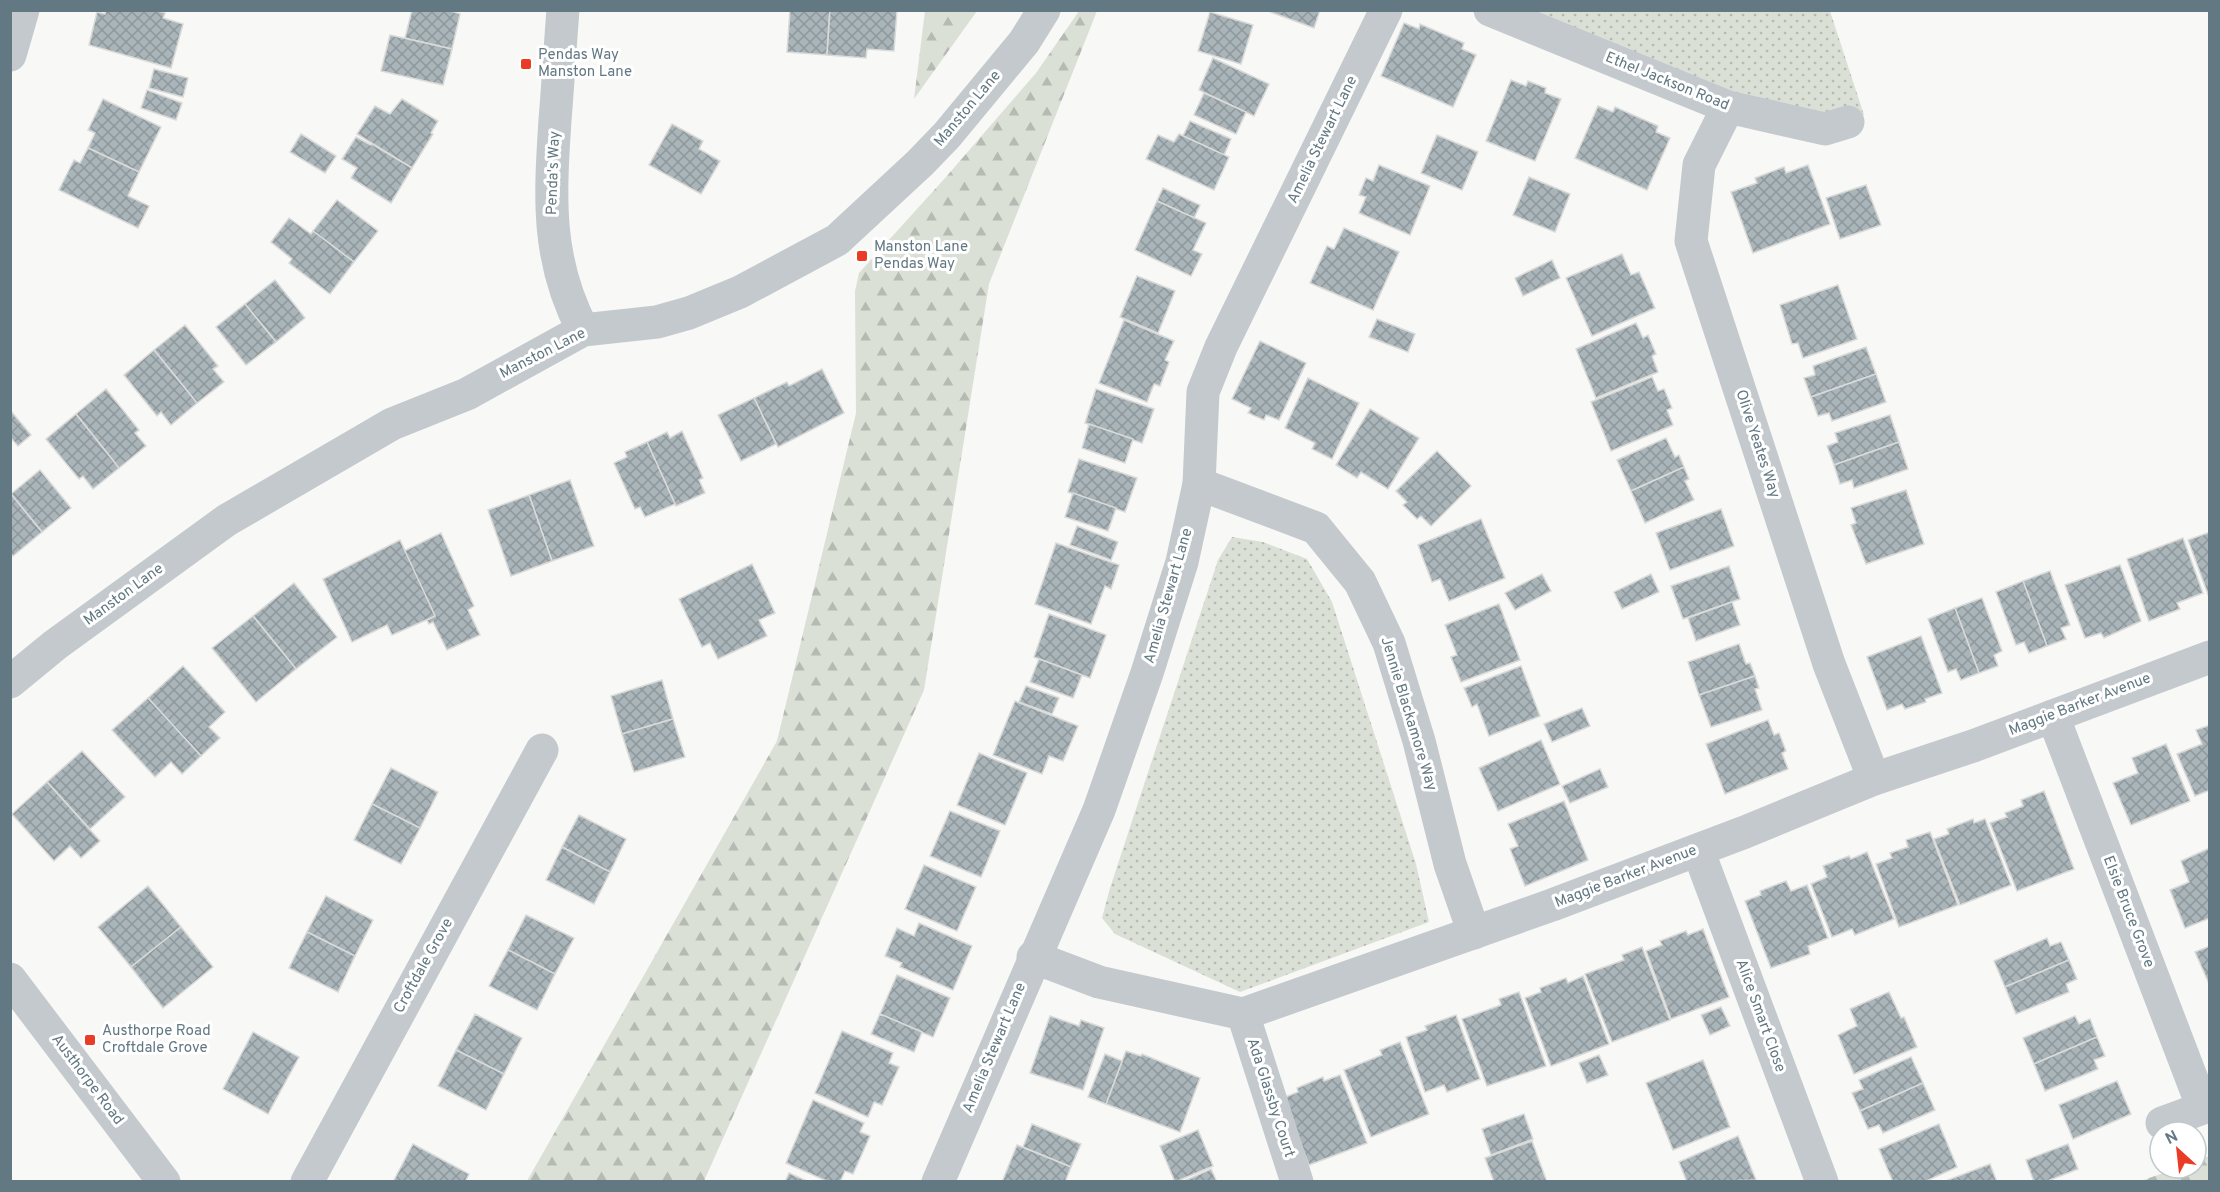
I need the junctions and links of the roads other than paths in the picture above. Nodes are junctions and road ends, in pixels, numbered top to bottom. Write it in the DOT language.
graph roads {
  1 [pos="23,10"];
  2 [pos="562,10"];
  3 [pos="1044,10"];
  4 [pos="1386,10"];
  5 [pos="1490,10"];
  6 [pos="10,55"];
  7 [pos="1728,107"];
  8 [pos="1848,122"];
  9 [pos="584,330"];
  10 [pos="1199,484"];
  11 [pos="2210,657"];
  12 [pos="10,682"];
  13 [pos="2053,716"];
  14 [pos="542,750"];
  15 [pos="1874,779"];
  16 [pos="1698,850"];
  17 [pos="1474,933"];
  18 [pos="1034,957"];
  19 [pos="10,979"];
  20 [pos="1243,1014"];
  21 [pos="2206,1107"];
  22 [pos="2170,1120"];
  23 [pos="164,1182"];
  24 [pos="307,1182"];
  25 [pos="938,1182"];
  26 [pos="1298,1182"];
  27 [pos="1822,1182"];
  1 -- 6 [label="street"];
  2 -- 9 [label="street, Penda's Way"];
  3 -- 9 [label="street, Manston Lane"];
  4 -- 10 [label="street, Amelia Stewart Lane"];
  5 -- 7 [label="street, Ethel Jackson Road"];
  7 -- 8 [label="street, Ethel Jackson Road"];
  7 -- 15 [label="street, Olive Yeates Way"];
  9 -- 12 [label="street, Manston Lane"];
  10 -- 17 [label="street, Jennie Blackamore Way"];
  10 -- 18 [label="street, Amelia Stewart Lane"];
  11 -- 13 [label="street, Maggie Barker Avenue"];
  13 -- 15 [label="street, Maggie Barker Avenue"];
  13 -- 21 [label="street, Elsie Bruce Grove"];
  14 -- 24 [label="street, Croftdale Grove"];
  15 -- 16 [label="street, Maggie Barker Avenue"];
  16 -- 17 [label="street, Maggie Barker Avenue"];
  16 -- 27 [label="street, Alice Smart Close"];
  17 -- 20 [label="street, Maggie Barker Avenue"];
  18 -- 20 [label="street"];
  18 -- 25 [label="street, Amelia Stewart Lane"];
  19 -- 23 [label="street, Austhorpe Road"];
  20 -- 26 [label="street, Ada Glassby Court"];
  21 -- 22 [label="street, Elsie Bruce Grove"];
}
